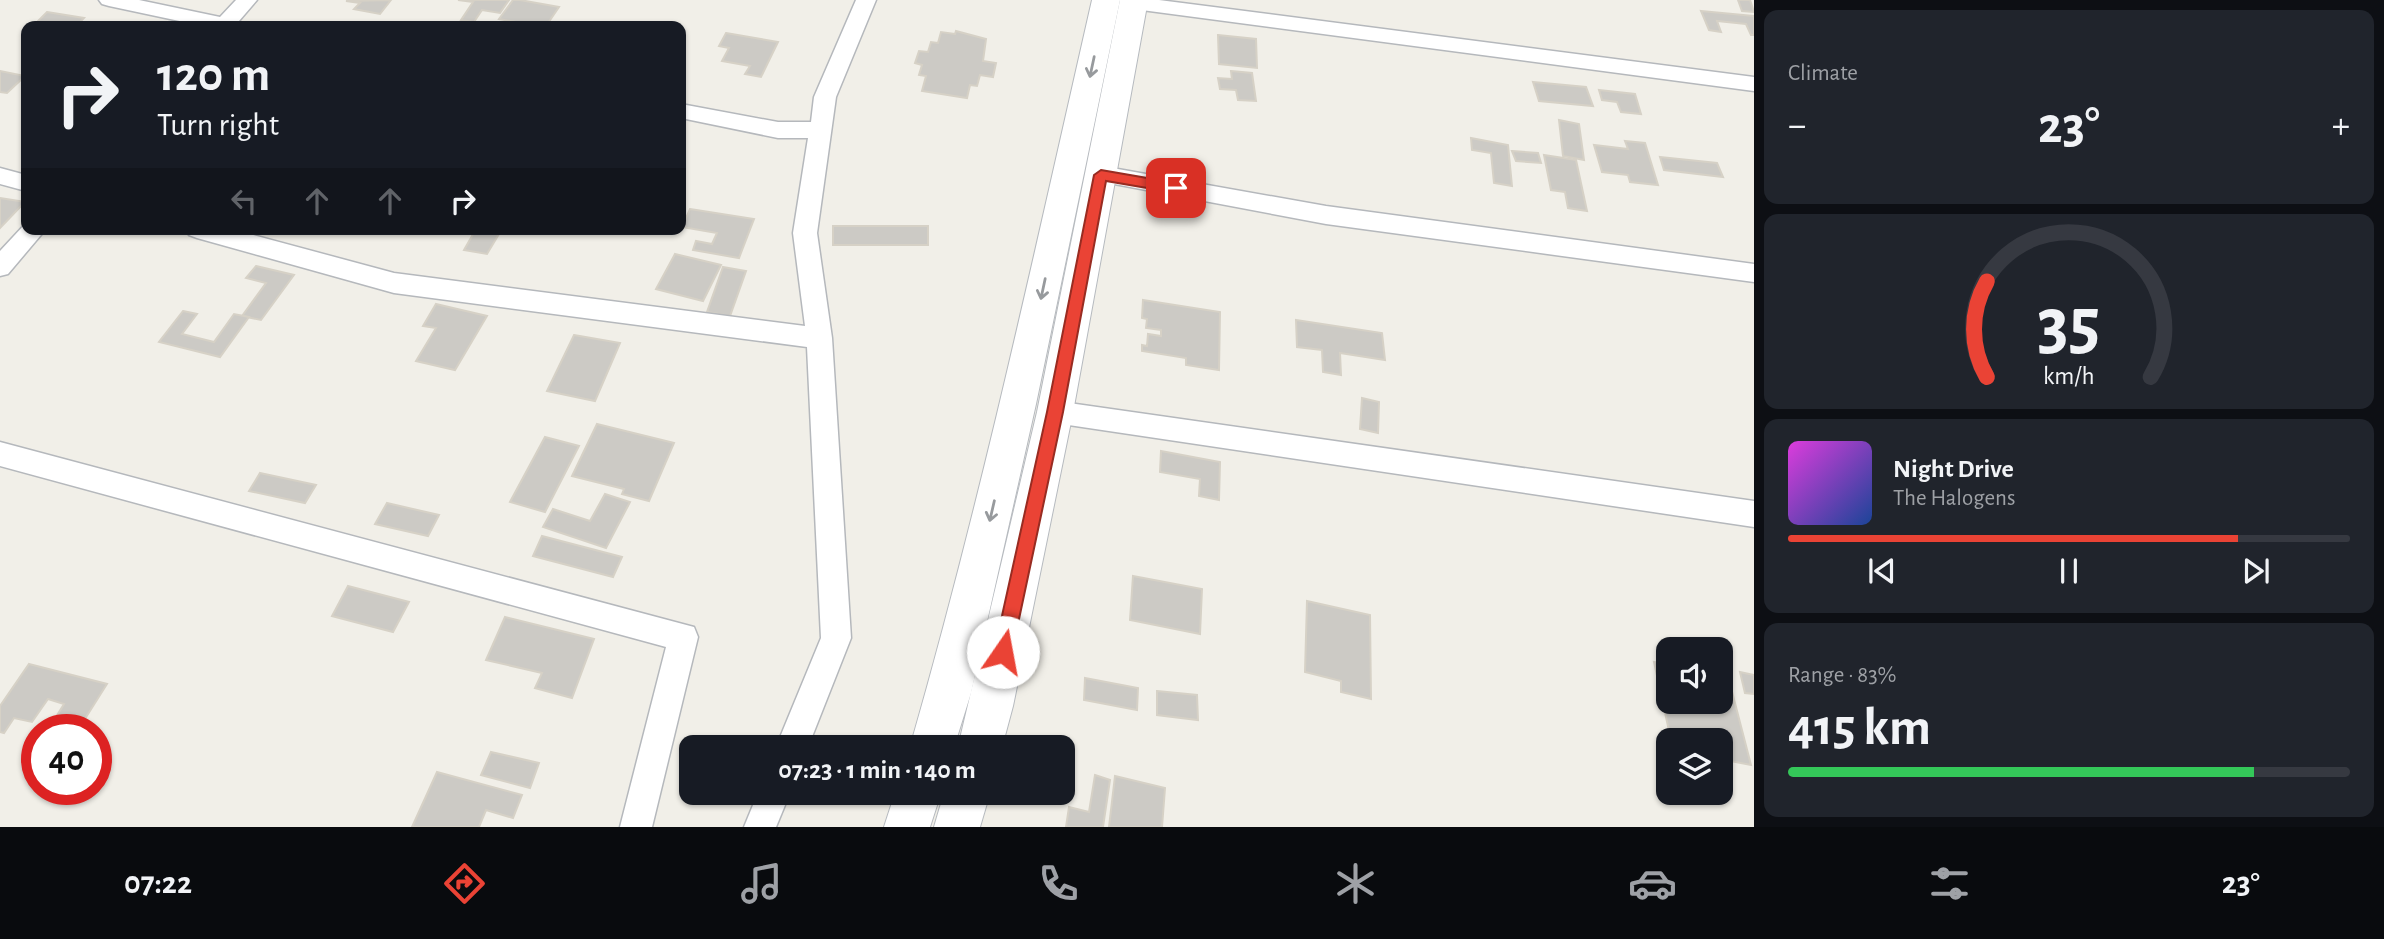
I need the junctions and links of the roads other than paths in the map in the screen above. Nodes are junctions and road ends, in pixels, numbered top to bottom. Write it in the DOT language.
graph roads {
  1 [pos="109,0"];
  2 [pos="247,0"];
  3 [pos="866,0"];
  4 [pos="1125,1"];
  5 [pos="204,21"];
  6 [pos="231,21"];
  7 [pos="1754,84"];
  8 [pos="686,112"];
  9 [pos="820,130"];
  10 [pos="1101,174"];
  11 [pos="0,176"];
  12 [pos="21,182"];
  13 [pos="29,235"];
  14 [pos="219,235"];
  15 [pos="0,267"];
  16 [pos="1754,273"];
  17 [pos="819,338"];
  18 [pos="1055,412"];
  19 [pos="0,454"];
  20 [pos="1754,514"];
  21 [pos="797,735"];
  22 [pos="936,735"];
  23 [pos="983,735"];
  24 [pos="769,805"];
  25 [pos="914,805"];
  26 [pos="963,805"];
  27 [pos="636,827"];
  28 [pos="760,827"];
  29 [pos="908,827"];
  30 [pos="957,827"];
  1 -- 5 [label="street"];
  2 -- 6 [label="street"];
  3 -- 9 [label="street"];
  4 -- 7 [label="street"];
  4 -- 10 [label="street"];
  4 -- 22 [label="street, one-way"];
  8 -- 9 [label="street"];
  9 -- 17 [label="street"];
  10 -- 16 [label="street"];
  10 -- 18 [label="street"];
  11 -- 12 [label="street"];
  13 -- 15 [label="street"];
  14 -- 17 [label="street"];
  17 -- 21 [label="street"];
  18 -- 20 [label="street"];
  18 -- 23 [label="street"];
  19 -- 27 [label="street"];
  24 -- 28 [label="street"];
  25 -- 29 [label="street"];
  26 -- 30 [label="street"];
}
